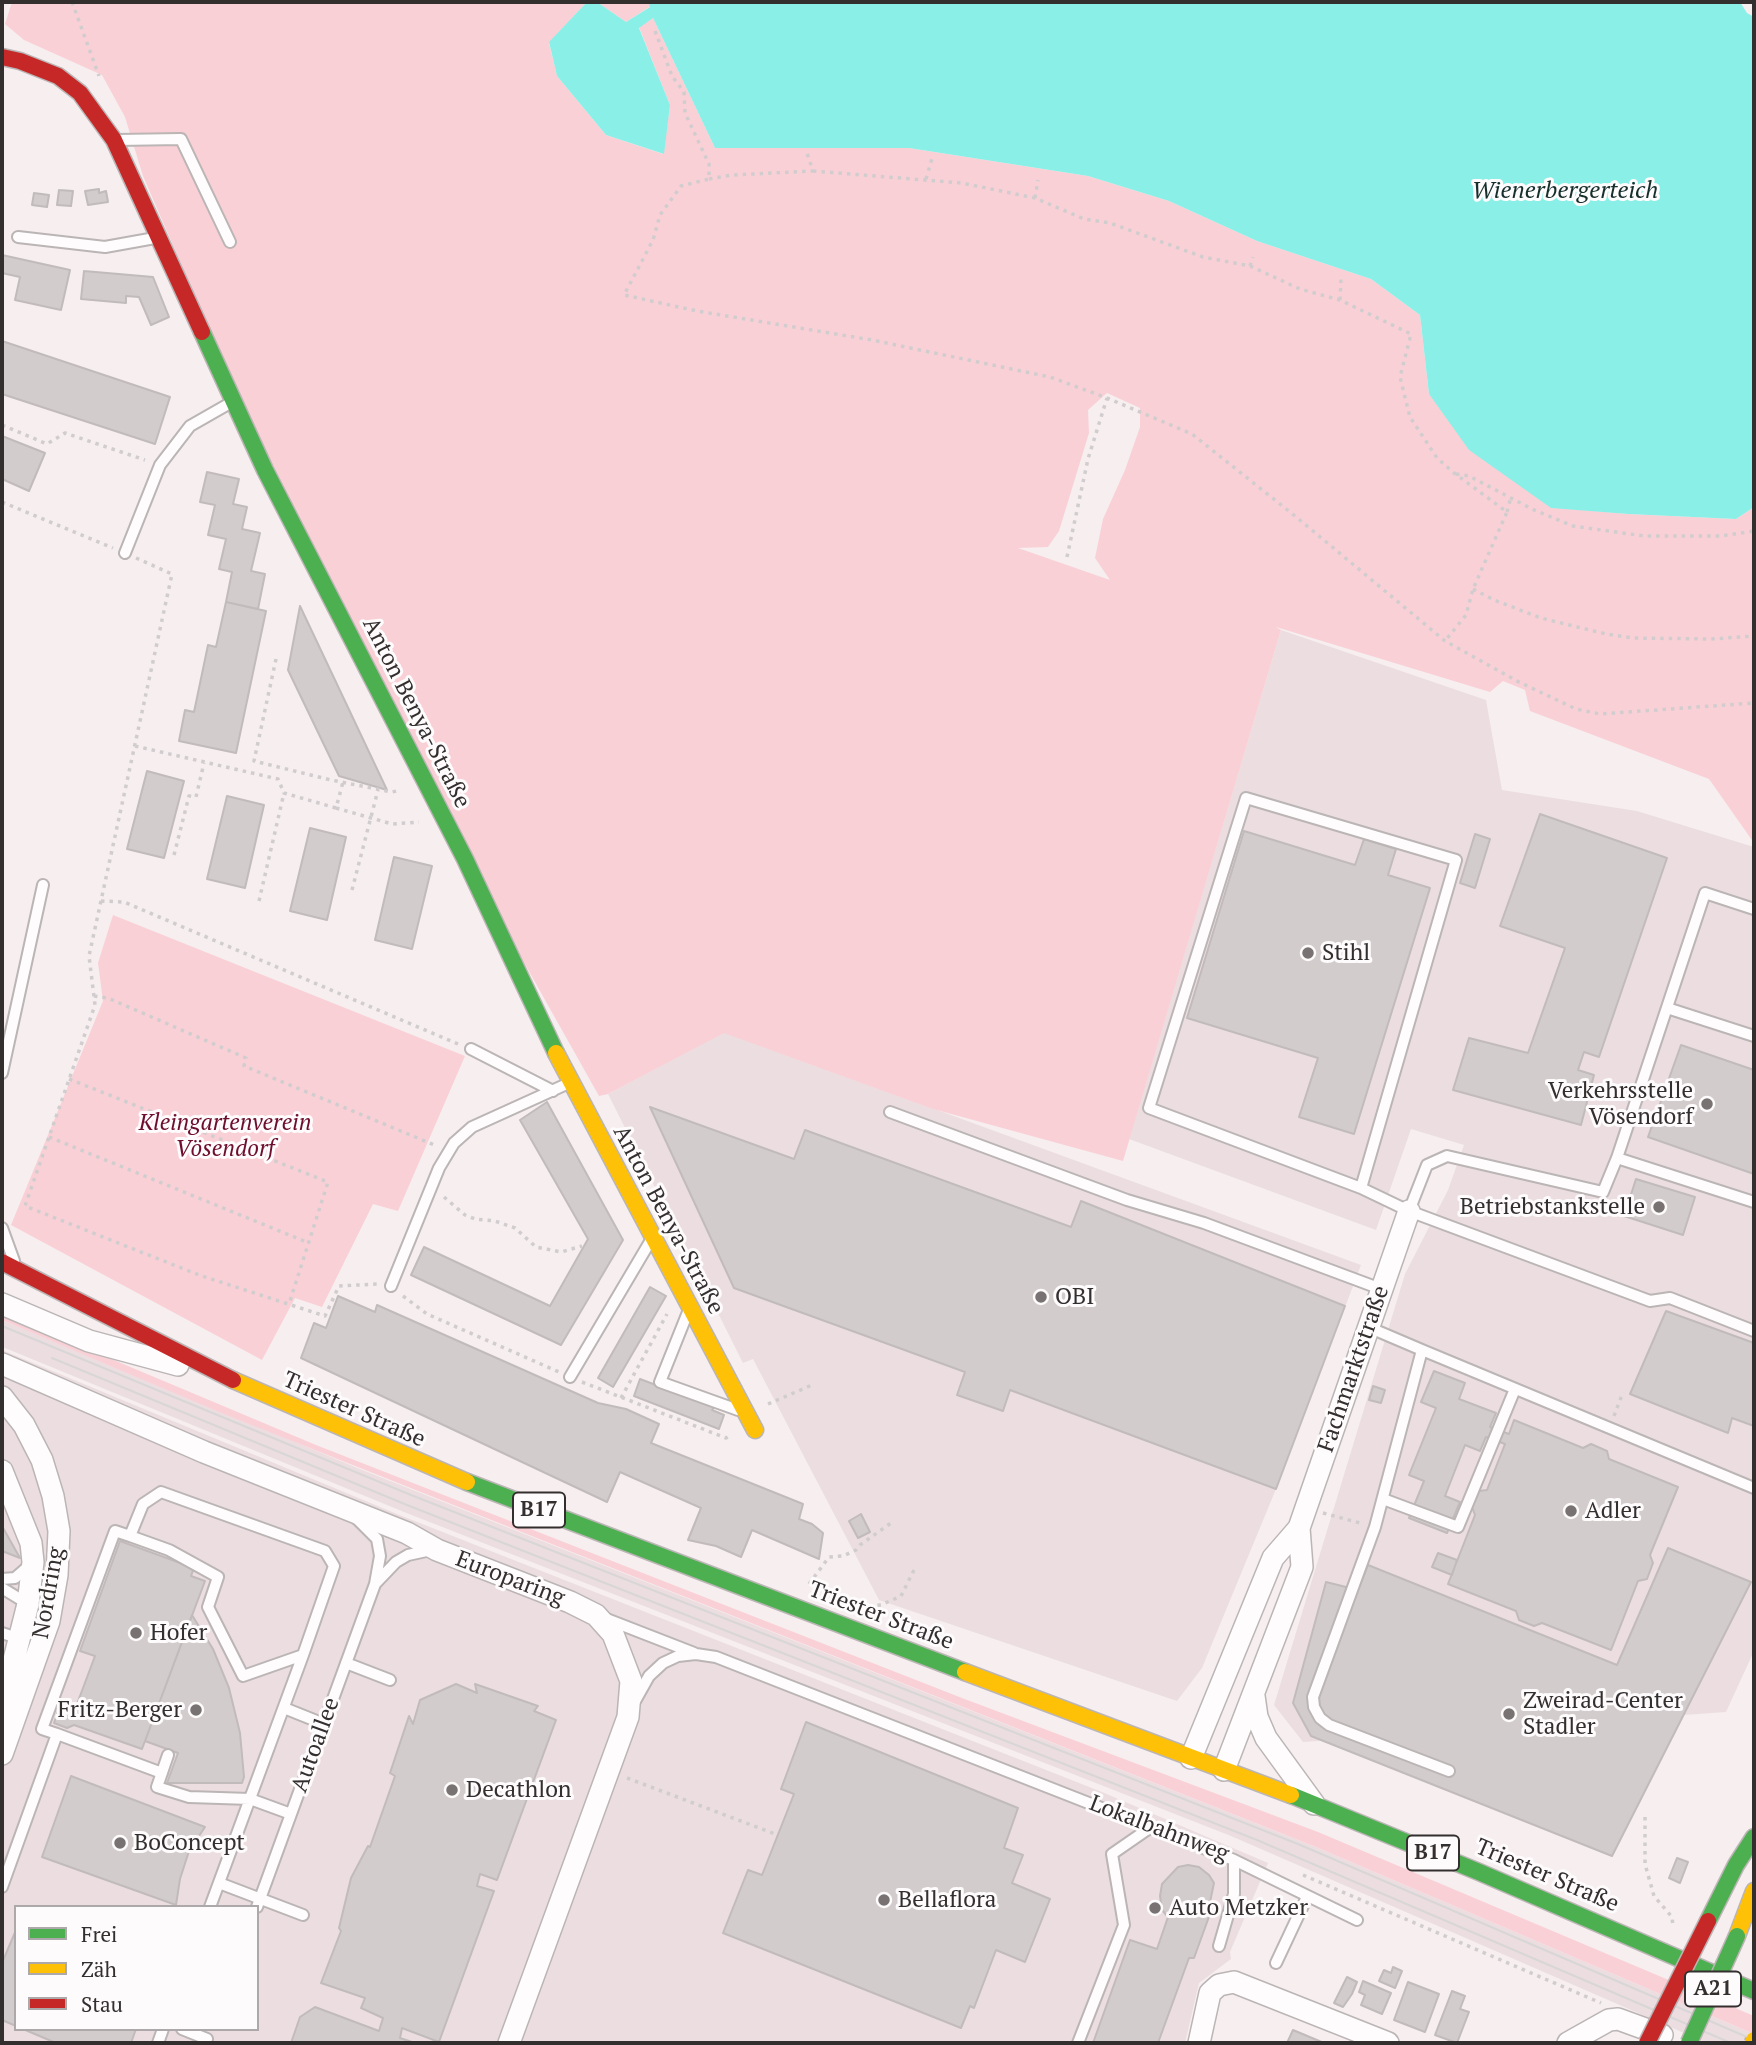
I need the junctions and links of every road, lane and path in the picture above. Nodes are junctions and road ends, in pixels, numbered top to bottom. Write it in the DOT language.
graph roads {
  1 [pos="72,2"];
  2 [pos="655,31"];
  3 [pos="2,57"];
  4 [pos="101,87"];
  5 [pos="114,140"];
  6 [pos="807,153"];
  7 [pos="933,155"];
  8 [pos="813,170"];
  9 [pos="709,179"];
  10 [pos="926,180"];
  11 [pos="1038,180"];
  12 [pos="1035,198"];
  13 [pos="18,237"];
  14 [pos="158,238"];
  15 [pos="230,242"];
  16 [pos="1253,257"];
  17 [pos="1250,266"];
  18 [pos="1341,279"];
  19 [pos="1339,300"];
  20 [pos="1108,398"];
  21 [pos="232,402"];
  22 [pos="2,425"];
  23 [pos="160,465"];
  24 [pos="1454,473"];
  25 [pos="1511,497"];
  26 [pos="2,502"];
  27 [pos="1507,512"];
  28 [pos="1754,531"];
  29 [pos="125,553"];
  30 [pos="1067,557"];
  31 [pos="1473,589"];
  32 [pos="1754,636"];
  33 [pos="1446,641"];
  34 [pos="276,659"];
  35 [pos="1754,703"];
  36 [pos="134,746"];
  37 [pos="204,763"];
  38 [pos="343,782"];
  39 [pos="427,785"];
  40 [pos="378,789"];
  41 [pos="284,793"];
  42 [pos="336,808"];
  43 [pos="443,815"];
  44 [pos="370,818"];
  45 [pos="174,855"];
  46 [pos="43,885"];
  47 [pos="352,890"];
  48 [pos="101,901"];
  49 [pos="259,901"];
  50 [pos="1754,909"];
  51 [pos="94,996"];
  52 [pos="1667,1008"];
  53 [pos="1754,1036"];
  54 [pos="471,1049"];
  55 [pos="2,1073"];
  56 [pos="69,1079"];
  57 [pos="570,1083"];
  58 [pos="553,1091"];
  59 [pos="890,1112"];
  60 [pos="49,1137"];
  61 [pos="449,1150"];
  62 [pos="1617,1158"];
  63 [pos="432,1185"];
  64 [pos="1361,1188"];
  65 [pos="1754,1202"];
  66 [pos="1409,1212"];
  67 [pos="2,1228"];
  68 [pos="652,1238"];
  69 [pos="309,1243"];
  70 [pos="582,1246"];
  71 [pos="2,1262"];
  72 [pos="17,1270"];
  73 [pos="391,1286"];
  74 [pos="1381,1289"];
  75 [pos="681,1290"];
  76 [pos="2,1304"];
  77 [pos="289,1304"];
  78 [pos="690,1307"];
  79 [pos="1368,1327"];
  80 [pos="1754,1331"];
  81 [pos="1422,1350"];
  82 [pos="2,1364"];
  83 [pos="223,1376"];
  84 [pos="570,1377"];
  85 [pos="812,1385"];
  86 [pos="1516,1389"];
  87 [pos="1623,1391"];
  88 [pos="2,1397"];
  89 [pos="621,1398"];
  90 [pos="1618,1404"];
  91 [pos="746,1413"];
  92 [pos="755,1430"];
  93 [pos="2,1471"];
  94 [pos="1754,1488"];
  95 [pos="1383,1499"];
  96 [pos="347,1509"];
  97 [pos="1302,1518"];
  98 [pos="891,1523"];
  99 [pos="1358,1523"];
  100 [pos="130,1536"];
  101 [pos="437,1550"];
  102 [pos="33,1562"];
  103 [pos="916,1566"];
  104 [pos="2,1578"];
  105 [pos="375,1584"];
  106 [pos="809,1584"];
  107 [pos="2,1588"];
  108 [pos="28,1604"];
  109 [pos="869,1606"];
  110 [pos="597,1615"];
  111 [pos="11,1636"];
  112 [pos="696,1654"];
  113 [pos="303,1655"];
  114 [pos="346,1663"];
  115 [pos="390,1680"];
  116 [pos="1254,1696"];
  117 [pos="2,1707"];
  118 [pos="284,1708"];
  119 [pos="628,1717"];
  120 [pos="324,1724"];
  121 [pos="57,1734"];
  122 [pos="2,1755"];
  123 [pos="168,1755"];
  124 [pos="1191,1758"];
  125 [pos="1224,1770"];
  126 [pos="609,1771"];
  127 [pos="1449,1771"];
  128 [pos="162,1773"];
  129 [pos="250,1799"];
  130 [pos="1315,1805"];
  131 [pos="291,1814"];
  132 [pos="1645,1817"];
  133 [pos="1151,1827"];
  134 [pos="778,1835"];
  135 [pos="1754,1837"];
  136 [pos="1754,1845"];
  137 [pos="1234,1860"];
  138 [pos="1295,1872"];
  139 [pos="219,1883"];
  140 [pos="2,1887"];
  141 [pos="1754,1891"];
  142 [pos="1307,1897"];
  143 [pos="259,1903"];
  144 [pos="211,1905"];
  145 [pos="303,1914"];
  146 [pos="1357,1920"];
  147 [pos="1712,1924"];
  148 [pos="1219,1946"];
  149 [pos="1664,1952"];
  150 [pos="1276,1964"];
  151 [pos="1754,1991"];
  152 [pos="1609,2020"];
  153 [pos="188,2031"];
  154 [pos="208,2037"];
  155 [pos="509,2043"];
  156 [pos="1078,2043"];
  157 [pos="1199,2043"];
  158 [pos="1388,2043"];
  159 [pos="1568,2043"];
  160 [pos="1647,2043"];
  161 [pos="1658,2043"];
  162 [pos="1681,2043"];
  163 [pos="1689,2043"];
  1 -- 4 [label="path"];
  2 -- 9 [label="path"];
  3 -- 5 [label="main road, Anton Benya-Straße"];
  5 -- 14 [label="main road, Anton Benya-Straße"];
  5 -- 15 [label="lane"];
  6 -- 8 [label="path"];
  7 -- 10 [label="path"];
  8 -- 9 [label="path"];
  8 -- 10 [label="path"];
  9 -- 20 [label="path"];
  10 -- 12 [label="path"];
  11 -- 12 [label="path"];
  12 -- 17 [label="path"];
  13 -- 14 [label="lane"];
  14 -- 21 [label="main road, Anton Benya-Straße"];
  16 -- 17 [label="path"];
  17 -- 19 [label="path"];
  18 -- 19 [label="path"];
  19 -- 24 [label="path"];
  20 -- 30 [label="path"];
  20 -- 33 [label="path"];
  21 -- 23 [label="lane"];
  21 -- 39 [label="main road, Anton Benya-Straße"];
  22 -- 23 [label="path"];
  23 -- 29 [label="lane"];
  24 -- 25 [label="path"];
  24 -- 27 [label="path"];
  25 -- 27 [label="path"];
  25 -- 28 [label="path"];
  26 -- 29 [label="path"];
  27 -- 31 [label="path"];
  29 -- 36 [label="path"];
  31 -- 32 [label="path"];
  31 -- 33 [label="path"];
  33 -- 35 [label="path"];
  34 -- 38 [label="path"];
  36 -- 37 [label="path"];
  36 -- 48 [label="path"];
  37 -- 41 [label="path"];
  37 -- 45 [label="path"];
  38 -- 40 [label="path"];
  38 -- 42 [label="path"];
  39 -- 40 [label="path"];
  39 -- 43 [label="main road, Anton Benya-Straße"];
  40 -- 44 [label="path"];
  41 -- 42 [label="path"];
  41 -- 49 [label="path"];
  42 -- 44 [label="path"];
  43 -- 44 [label="path"];
  43 -- 57 [label="main road, Anton Benya-Straße"];
  44 -- 47 [label="path"];
  46 -- 55 [label="lane"];
  48 -- 51 [label="path"];
  48 -- 54 [label="path"];
  50 -- 52 [label="lane"];
  51 -- 56 [label="path"];
  51 -- 61 [label="path"];
  52 -- 53 [label="lane"];
  52 -- 62 [label="lane"];
  54 -- 58 [label="lane"];
  56 -- 60 [label="path"];
  56 -- 69 [label="path"];
  57 -- 58 [label="lane"];
  57 -- 68 [label="main road, Anton Benya-Straße"];
  58 -- 61 [label="lane"];
  59 -- 74 [label="lane"];
  60 -- 69 [label="path"];
  60 -- 77 [label="path"];
  61 -- 63 [label="lane"];
  62 -- 65 [label="lane"];
  62 -- 66 [label="lane"];
  63 -- 70 [label="path"];
  63 -- 73 [label="lane"];
  64 -- 64 [label="lane"];
  64 -- 66 [label="lane"];
  66 -- 74 [label="street, Fachmarktstraße"];
  66 -- 80 [label="lane"];
  67 -- 72 [label="lane"];
  68 -- 75 [label="main road, Anton Benya-Straße"];
  68 -- 84 [label="lane"];
  69 -- 77 [label="path"];
  71 -- 72 [label="main road, Triester Straße / B17"];
  72 -- 83 [label="main road, Triester Straße / B17"];
  73 -- 77 [label="path"];
  74 -- 79 [label="street, Fachmarktstraße"];
  75 -- 78 [label="main road, Anton Benya-Straße"];
  75 -- 89 [label="path"];
  76 -- 83 [label="street"];
  78 -- 91 [label="main road, Anton Benya-Straße"];
  78 -- 91 [label="lane"];
  79 -- 81 [label="lane"];
  79 -- 97 [label="street, Fachmarktstraße"];
  81 -- 86 [label="lane"];
  81 -- 95 [label="lane"];
  82 -- 96 [label="street, Europaring"];
  83 -- 124 [label="main road, Triester Straße / B17"];
  85 -- 91 [label="path"];
  86 -- 94 [label="lane"];
  86 -- 95 [label="lane"];
  87 -- 90 [label="path"];
  88 -- 122 [label="street, Nordring"];
  91 -- 92 [label="main road, Anton Benya-Straße"];
  93 -- 102 [label="street, Nordring"];
  95 -- 127 [label="lane"];
  96 -- 101 [label="street, Europaring"];
  96 -- 105 [label="lane, Autoallee"];
  97 -- 99 [label="path"];
  97 -- 116 [label="street, Fachmarktstraße"];
  97 -- 124 [label="street, Fachmarktstraße"];
  98 -- 106 [label="path"];
  100 -- 113 [label="lane"];
  100 -- 113 [label="lane"];
  100 -- 121 [label="lane"];
  101 -- 105 [label="lane, Autoallee"];
  101 -- 110 [label="street, Europaring"];
  102 -- 104 [label="lane"];
  102 -- 108 [label="street, Nordring"];
  103 -- 109 [label="path"];
  105 -- 114 [label="lane, Autoallee"];
  107 -- 108 [label="lane"];
  108 -- 111 [label="street, Nordring"];
  110 -- 112 [label="lane, Lokalbahnweg"];
  110 -- 119 [label="street, Europaring"];
  111 -- 117 [label="street, Nordring"];
  112 -- 119 [label="lane"];
  112 -- 133 [label="lane, Lokalbahnweg"];
  113 -- 118 [label="lane"];
  114 -- 115 [label="lane"];
  114 -- 120 [label="lane, Autoallee"];
  116 -- 125 [label="street, Fachmarktstraße"];
  116 -- 130 [label="street"];
  118 -- 120 [label="lane"];
  118 -- 129 [label="lane"];
  119 -- 126 [label="street, Europaring"];
  120 -- 131 [label="lane, Autoallee"];
  121 -- 128 [label="lane"];
  121 -- 140 [label="lane"];
  123 -- 128 [label="lane"];
  124 -- 125 [label="main road, Triester Straße / B17"];
  125 -- 130 [label="main road, Triester Straße / B17"];
  126 -- 134 [label="path"];
  126 -- 155 [label="street, Europaring"];
  128 -- 129 [label="lane"];
  129 -- 131 [label="lane"];
  129 -- 139 [label="lane"];
  130 -- 149 [label="main road, Triester Straße / B17"];
  131 -- 143 [label="lane, Autoallee"];
  132 -- 149 [label="path"];
  133 -- 137 [label="lane, Lokalbahnweg"];
  133 -- 156 [label="lane"];
  135 -- 147 [label="main road"];
  136 -- 147 [label="main road"];
  137 -- 142 [label="lane, Lokalbahnweg"];
  137 -- 148 [label="lane"];
  138 -- 152 [label="path"];
  139 -- 143 [label="lane"];
  139 -- 144 [label="lane"];
  141 -- 163 [label="main road, A21, bridge"];
  142 -- 146 [label="lane, Lokalbahnweg"];
  142 -- 150 [label="lane"];
  143 -- 145 [label="lane"];
  147 -- 160 [label="main road, bridge"];
  147 -- 161 [label="main road"];
  149 -- 151 [label="main road, Triester Straße / B17"];
  152 -- 159 [label="street"];
  152 -- 162 [label="street"];
  153 -- 154 [label="lane"];
  157 -- 158 [label="street"];
}
